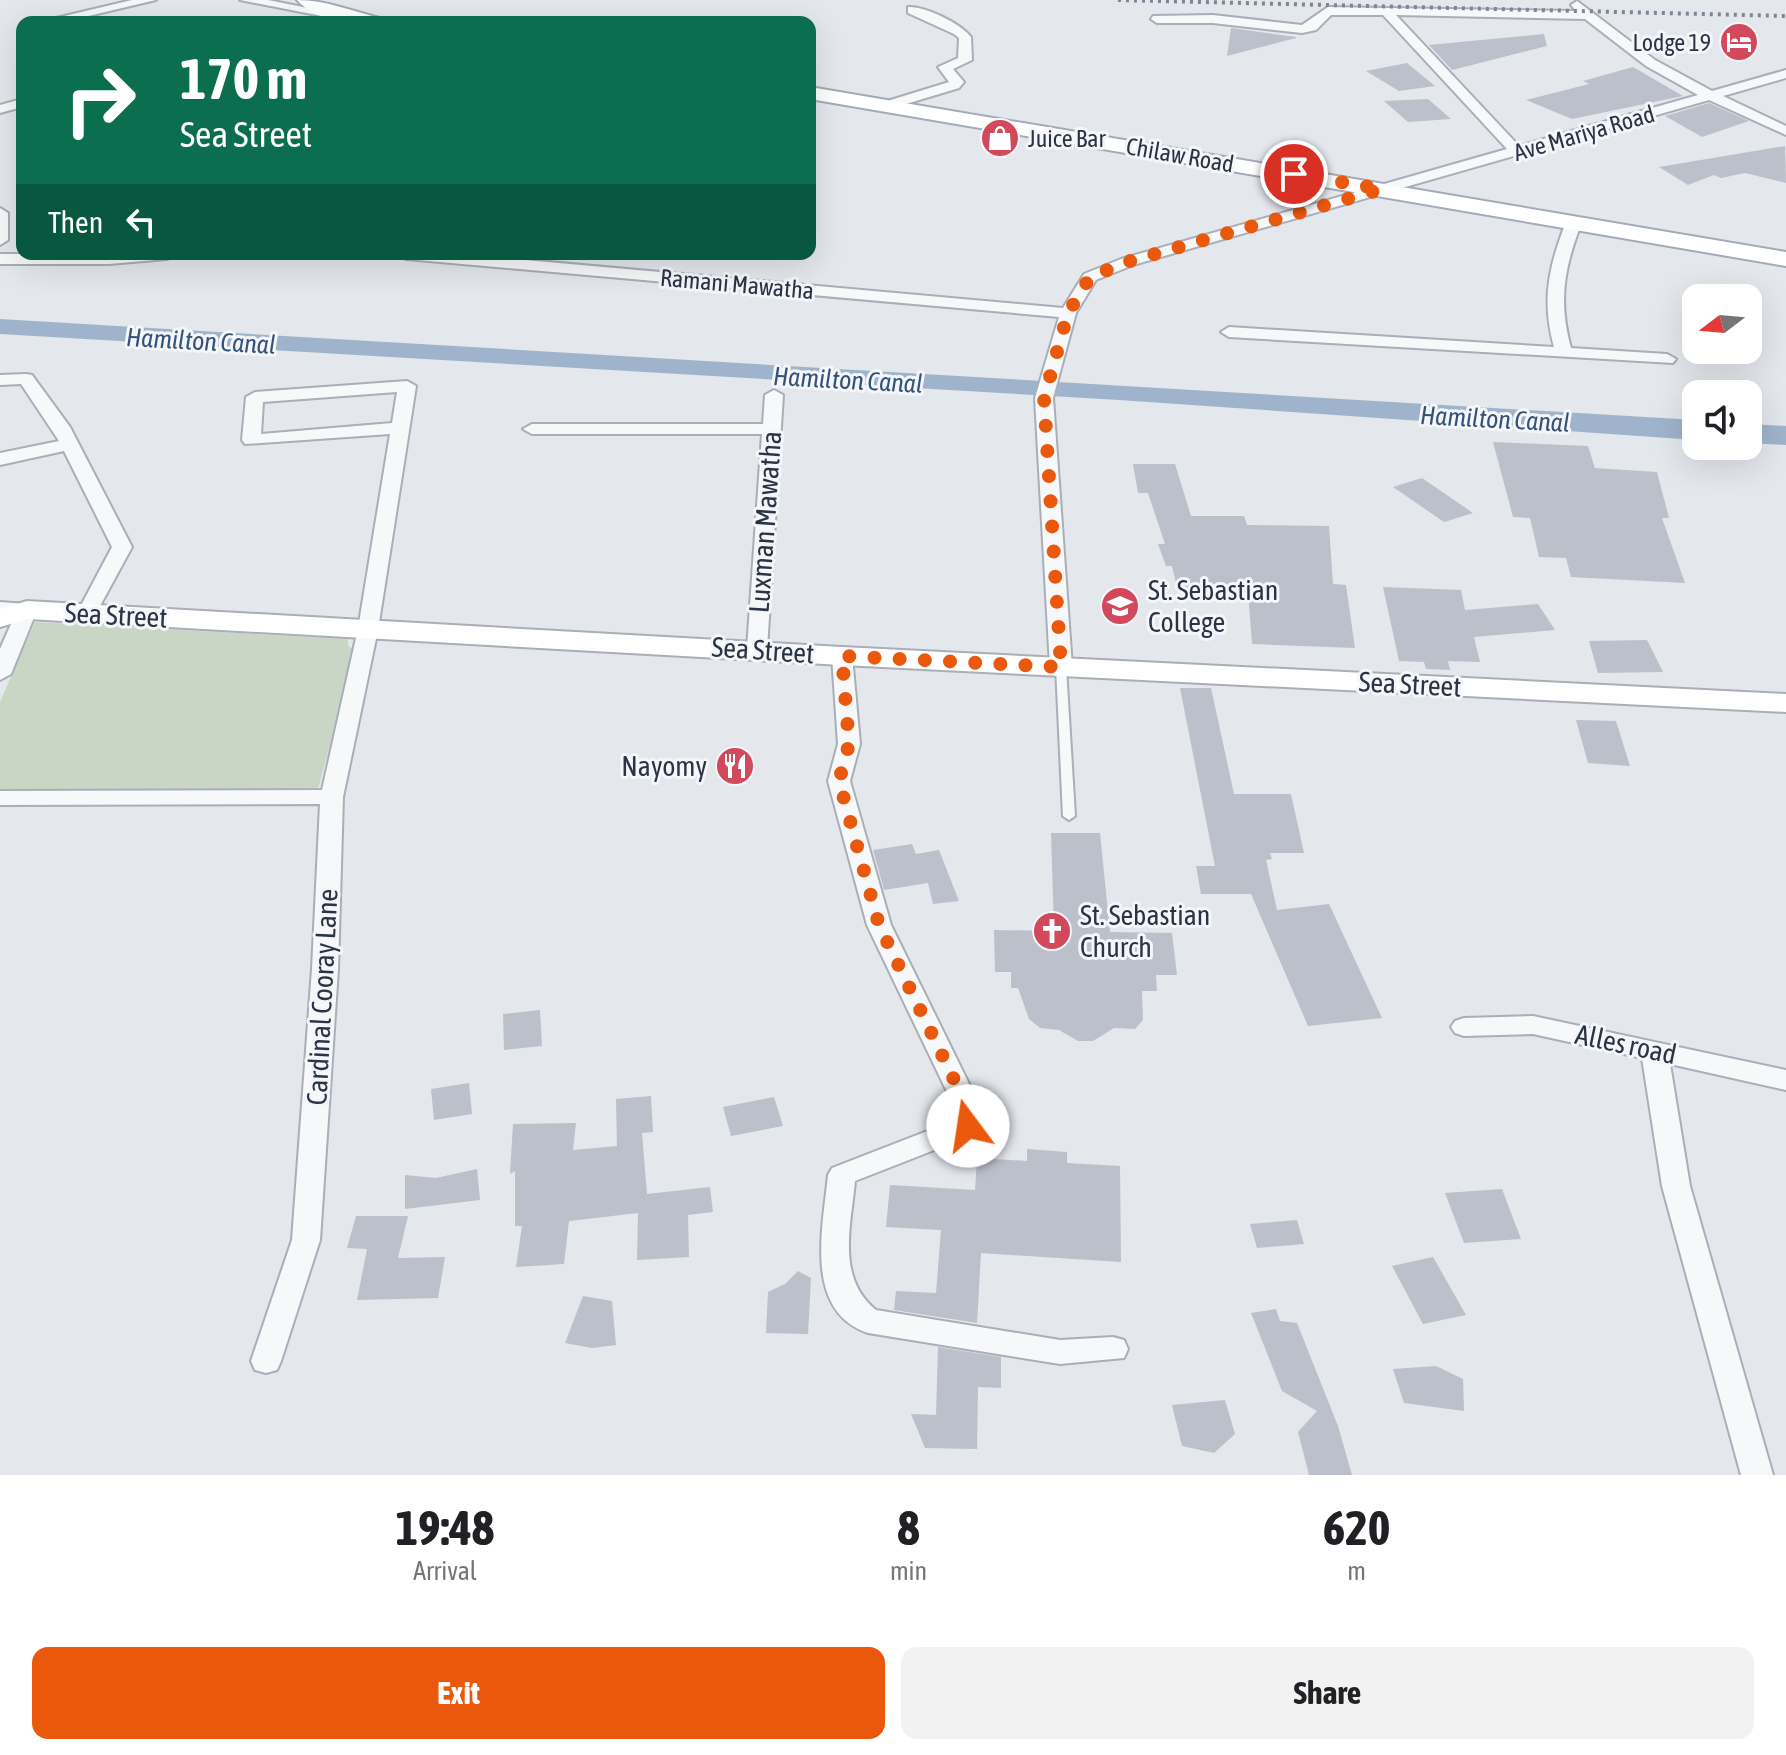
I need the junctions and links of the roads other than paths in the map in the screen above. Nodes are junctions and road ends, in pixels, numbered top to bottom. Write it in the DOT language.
graph roads {
  1 [pos="150,0"];
  2 [pos="246,0"];
  3 [pos="307,0"];
  4 [pos="322,0"];
  5 [pos="1513,0"];
  6 [pos="912,10"];
  7 [pos="1393,11"];
  8 [pos="1585,15"];
  9 [pos="74,16"];
  10 [pos="326,16"];
  11 [pos="336,16"];
  12 [pos="338,16"];
  13 [pos="1157,19"];
  14 [pos="1786,74"];
  15 [pos="816,94"];
  16 [pos="1714,97"];
  17 [pos="886,106"];
  18 [pos="1786,131"];
  19 [pos="1517,152"];
  20 [pos="1382,189"];
  21 [pos="0,213"];
  22 [pos="1574,222"];
  23 [pos="0,240"];
  24 [pos="1786,259"];
  25 [pos="473,260"];
  26 [pos="1068,313"];
  27 [pos="1229,332"];
  28 [pos="1564,352"];
  29 [pos="1667,359"];
  30 [pos="0,380"];
  31 [pos="774,395"];
  32 [pos="400,428"];
  33 [pos="532,429"];
  34 [pos="772,429"];
  35 [pos="70,444"];
  36 [pos="0,459"];
  37 [pos="9,612"];
  38 [pos="87,613"];
  39 [pos="368,629"];
  40 [pos="757,649"];
  41 [pos="842,656"];
  42 [pos="1061,667"];
  43 [pos="0,674"];
  44 [pos="1786,703"];
  45 [pos="332,797"];
  46 [pos="0,798"];
  47 [pos="1069,816"];
  48 [pos="1464,1027"];
  49 [pos="1654,1049"];
  50 [pos="1786,1080"];
  51 [pos="1113,1349"];
  52 [pos="266,1361"];
  53 [pos="1757,1475"];
  1 -- 9 [label="street"];
  2 -- 10 [label="street"];
  3 -- 11 [label="main road"];
  4 -- 12 [label="main road"];
  5 -- 8 [label="street"];
  6 -- 17 [label="street"];
  7 -- 8 [label="street"];
  7 -- 13 [label="street"];
  7 -- 19 [label="street"];
  8 -- 16 [label="street"];
  14 -- 16 [label="street, Ave Mariya Road"];
  15 -- 17 [label="main road, Chilaw Road"];
  16 -- 18 [label="street"];
  16 -- 19 [label="street, Ave Mariya Road"];
  17 -- 20 [label="main road, Chilaw Road"];
  19 -- 20 [label="street, Ave Mariya Road"];
  20 -- 22 [label="main road, Chilaw Road"];
  20 -- 26 [label="street, Ave Mariya Road"];
  21 -- 23 [label="street"];
  22 -- 24 [label="main road, Chilaw Road"];
  22 -- 28 [label="street"];
  25 -- 26 [label="street, Ramani Mawatha"];
  26 -- 42 [label="street, Ave Mariya Road"];
  27 -- 28 [label="street"];
  28 -- 29 [label="street"];
  30 -- 35 [label="street"];
  31 -- 34 [label="street, Luxman Mawatha"];
  32 -- 32 [label="street, Cardinal Cooray Lane"];
  32 -- 39 [label="street, Cardinal Cooray Lane"];
  33 -- 34 [label="street"];
  34 -- 40 [label="street, Luxman Mawatha"];
  35 -- 36 [label="street"];
  35 -- 38 [label="street"];
  37 -- 38 [label="street, Sea Street"];
  37 -- 43 [label="street"];
  38 -- 39 [label="street, Sea Street"];
  39 -- 40 [label="street, Sea Street"];
  39 -- 45 [label="street, Cardinal Cooray Lane"];
  40 -- 41 [label="street, Sea Street"];
  41 -- 42 [label="street, Sea Street"];
  41 -- 51 [label="street"];
  42 -- 44 [label="street, Sea Street"];
  42 -- 47 [label="lane"];
  45 -- 46 [label="street"];
  45 -- 52 [label="street, Cardinal Cooray Lane"];
  48 -- 49 [label="street, Alles road"];
  49 -- 50 [label="street, Alles road"];
  49 -- 53 [label="street"];
}
